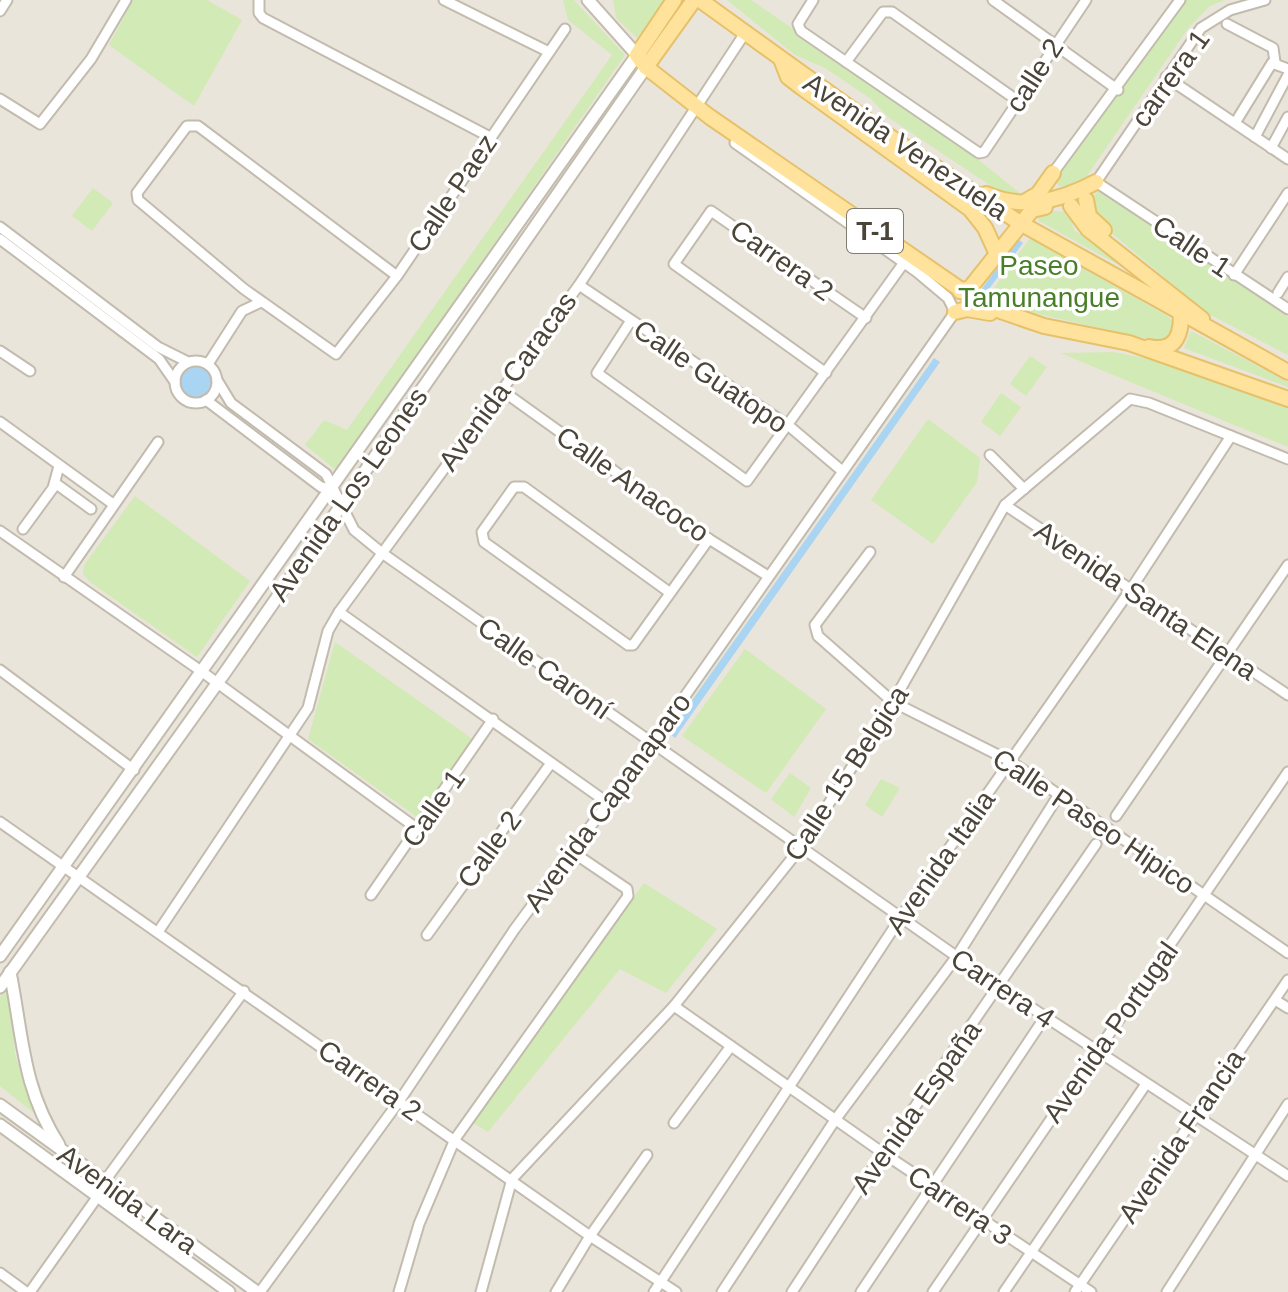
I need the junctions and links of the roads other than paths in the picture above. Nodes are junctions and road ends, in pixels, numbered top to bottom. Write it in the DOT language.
graph roads {
  1 [pos="7,0"];
  2 [pos="126,0"];
  3 [pos="259,0"];
  4 [pos="444,0"];
  5 [pos="588,0"];
  6 [pos="605,0"];
  7 [pos="674,0"];
  8 [pos="694,0"];
  9 [pos="700,0"];
  10 [pos="813,0"];
  11 [pos="993,0"];
  12 [pos="1086,0"];
  13 [pos="1180,0"];
  14 [pos="1265,0"];
  15 [pos="456,3"];
  16 [pos="0,11"];
  17 [pos="605,19"];
  18 [pos="1227,24"];
  19 [pos="565,29"];
  20 [pos="745,33"];
  21 [pos="1054,44"];
  22 [pos="549,52"];
  23 [pos="781,59"];
  24 [pos="642,61"];
  25 [pos="846,62"];
  26 [pos="1275,62"];
  27 [pos="1288,69"];
  28 [pos="1288,75"];
  29 [pos="1166,77"];
  30 [pos="1118,90"];
  31 [pos="0,99"];
  32 [pos="1018,101"];
  33 [pos="695,106"];
  34 [pos="710,117"];
  35 [pos="1288,117"];
  36 [pos="1235,123"];
  37 [pos="490,137"];
  38 [pos="1255,137"];
  39 [pos="896,141"];
  40 [pos="1271,148"];
  41 [pos="1288,159"];
  42 [pos="1053,173"];
  43 [pos="1096,182"];
  44 [pos="1288,193"];
  45 [pos="1086,200"];
  46 [pos="1019,202"];
  47 [pos="1071,206"];
  48 [pos="1020,223"];
  49 [pos="0,227"];
  50 [pos="0,239"];
  51 [pos="996,252"];
  52 [pos="903,264"];
  53 [pos="1234,275"];
  54 [pos="397,276"];
  55 [pos="1288,277"];
  56 [pos="579,285"];
  57 [pos="244,289"];
  58 [pos="960,291"];
  59 [pos="1278,293"];
  60 [pos="261,302"];
  61 [pos="1176,302"];
  62 [pos="1288,309"];
  63 [pos="242,311"];
  64 [pos="955,312"];
  65 [pos="866,318"];
  66 [pos="1015,318"];
  67 [pos="630,322"];
  68 [pos="1129,343"];
  69 [pos="0,351"];
  70 [pos="188,362"];
  71 [pos="208,364"];
  72 [pos="30,371"];
  73 [pos="1288,372"];
  74 [pos="826,373"];
  75 [pos="217,380"];
  76 [pos="175,382"];
  77 [pos="500,389"];
  78 [pos="1288,399"];
  79 [pos="206,400"];
  80 [pos="0,422"];
  81 [pos="789,426"];
  82 [pos="1231,436"];
  83 [pos="158,442"];
  84 [pos="990,455"];
  85 [pos="1288,459"];
  86 [pos="59,466"];
  87 [pos="841,470"];
  88 [pos="55,483"];
  89 [pos="331,489"];
  90 [pos="1024,489"];
  91 [pos="113,504"];
  92 [pos="341,505"];
  93 [pos="1005,505"];
  94 [pos="91,509"];
  95 [pos="23,529"];
  96 [pos="0,531"];
  97 [pos="709,539"];
  98 [pos="870,552"];
  99 [pos="382,553"];
  100 [pos="1288,565"];
  101 [pos="768,576"];
  102 [pos="64,577"];
  103 [pos="1131,589"];
  104 [pos="669,592"];
  105 [pos="339,612"];
  106 [pos="1227,655"];
  107 [pos="0,670"];
  108 [pos="201,671"];
  109 [pos="217,684"];
  110 [pos="1288,695"];
  111 [pos="893,702"];
  112 [pos="493,719"];
  113 [pos="291,738"];
  114 [pos="652,743"];
  115 [pos="1010,761"];
  116 [pos="551,763"];
  117 [pos="134,770"];
  118 [pos="1288,772"];
  119 [pos="1058,796"];
  120 [pos="608,803"];
  121 [pos="1116,816"];
  122 [pos="0,822"];
  123 [pos="419,830"];
  124 [pos="1096,844"];
  125 [pos="802,846"];
  126 [pos="571,851"];
  127 [pos="65,867"];
  128 [pos="78,878"];
  129 [pos="371,895"];
  130 [pos="1205,896"];
  131 [pos="901,917"];
  132 [pos="158,932"];
  133 [pos="427,935"];
  134 [pos="1288,953"];
  135 [pos="0,956"];
  136 [pos="957,956"];
  137 [pos="10,972"];
  138 [pos="1288,980"];
  139 [pos="0,987"];
  140 [pos="1000,987"];
  141 [pos="244,991"];
  142 [pos="1275,1000"];
  143 [pos="674,1006"];
  144 [pos="1288,1008"];
  145 [pos="1045,1017"];
  146 [pos="731,1046"];
  147 [pos="1096,1050"];
  148 [pos="1146,1084"];
  149 [pos="791,1088"];
  150 [pos="400,1100"];
  151 [pos="1288,1104"];
  152 [pos="0,1105"];
  153 [pos="1194,1116"];
  154 [pos="835,1120"];
  155 [pos="674,1123"];
  156 [pos="0,1125"];
  157 [pos="455,1139"];
  158 [pos="63,1152"];
  159 [pos="883,1153"];
  160 [pos="647,1155"];
  161 [pos="1255,1156"];
  162 [pos="1288,1176"];
  163 [pos="512,1179"];
  164 [pos="104,1182"];
  165 [pos="932,1184"];
  166 [pos="98,1196"];
  167 [pos="983,1220"];
  168 [pos="590,1236"];
  169 [pos="1030,1252"];
  170 [pos="0,1273"];
  171 [pos="661,1282"];
  172 [pos="1077,1289"];
  173 [pos="28,1292"];
  174 [pos="229,1292"];
  175 [pos="258,1292"];
  176 [pos="399,1292"];
  177 [pos="481,1292"];
  178 [pos="556,1292"];
  179 [pos="654,1292"];
  180 [pos="676,1292"];
  181 [pos="722,1292"];
  182 [pos="792,1292"];
  183 [pos="861,1292"];
  184 [pos="933,1292"];
  185 [pos="1004,1292"];
  186 [pos="1091,1292"];
  187 [pos="1167,1292"];
  1 -- 16 [label="street"];
  2 -- 31 [label="street"];
  3 -- 37 [label="street"];
  4 -- 15 [label="street"];
  5 -- 17 [label="street"];
  6 -- 17 [label="street"];
  7 -- 24 [label="main road, Avenida Los Leones"];
  8 -- 24 [label="main road, Avenida Los Leones"];
  9 -- 20 [label="main road, Avenida Venezuela"];
  10 -- 25 [label="street"];
  11 -- 21 [label="street"];
  12 -- 21 [label="street, calle 2"];
  13 -- 30 [label="street"];
  14 -- 29 [label="street, carrera 1"];
  15 -- 22 [label="street"];
  17 -- 24 [label="street"];
  18 -- 26 [label="street"];
  19 -- 22 [label="street, Calle Paez"];
  20 -- 23 [label="main road, Avenida Venezuela"];
  20 -- 33 [label="street, Avenida Caracas"];
  21 -- 30 [label="street"];
  21 -- 32 [label="street, calle 2"];
  22 -- 37 [label="street, Calle Paez"];
  23 -- 39 [label="main road, Avenida Venezuela"];
  23 -- 51 [label="main road"];
  24 -- 33 [label="main road, T-1"];
  24 -- 89 [label="street, Avenida Los Leones"];
  24 -- 92 [label="street, Avenida Los Leones"];
  25 -- 32 [label="street"];
  25 -- 32 [label="street, calle 2"];
  26 -- 27 [label="street"];
  26 -- 36 [label="street"];
  28 -- 38 [label="street"];
  29 -- 36 [label="street"];
  29 -- 43 [label="street, carrera 1"];
  30 -- 42 [label="street"];
  33 -- 34 [label="main road, T-1"];
  33 -- 56 [label="street, Avenida Caracas"];
  34 -- 52 [label="street"];
  34 -- 58 [label="main road, T-1"];
  35 -- 40 [label="street"];
  36 -- 38 [label="street"];
  37 -- 54 [label="street, Calle Paez"];
  38 -- 40 [label="street"];
  39 -- 46 [label="main road"];
  39 -- 48 [label="main road, Avenida Venezuela"];
  40 -- 41 [label="street"];
  42 -- 46 [label="main road"];
  43 -- 45 [label="main road"];
  43 -- 46 [label="main road"];
  43 -- 53 [label="street, Calle 1"];
  44 -- 53 [label="street, Calle 1"];
  45 -- 47 [label="main road"];
  45 -- 61 [label="main road"];
  47 -- 48 [label="main road"];
  47 -- 61 [label="main road"];
  48 -- 51 [label="main road"];
  48 -- 61 [label="main road, Avenida Venezuela"];
  49 -- 70 [label="street"];
  50 -- 76 [label="street"];
  51 -- 58 [label="main road"];
  52 -- 64 [label="street"];
  52 -- 65 [label="street"];
  53 -- 62 [label="street, Calle 1"];
  54 -- 57 [label="street"];
  54 -- 60 [label="street, Calle Paez"];
  55 -- 59 [label="street"];
  56 -- 67 [label="street, Calle Guatopo"];
  56 -- 77 [label="street, Avenida Caracas"];
  57 -- 60 [label="street"];
  57 -- 63 [label="street"];
  58 -- 66 [label="main road, T-1"];
  60 -- 63 [label="street"];
  61 -- 68 [label="main road"];
  61 -- 73 [label="main road"];
  63 -- 71 [label="street"];
  64 -- 66 [label="main road"];
  64 -- 87 [label="street, Avenida Capanaparo"];
  65 -- 74 [label="street"];
  65 -- 74 [label="street, Carrera 2"];
  66 -- 68 [label="main road, T-1"];
  67 -- 81 [label="street, Calle Guatopo"];
  67 -- 81 [label="street"];
  68 -- 78 [label="main road, T-1"];
  69 -- 72 [label="street"];
  70 -- 71 [label="street"];
  70 -- 76 [label="street"];
  71 -- 75 [label="street"];
  74 -- 81 [label="street"];
  75 -- 79 [label="street"];
  75 -- 89 [label="street, Calle Caroní"];
  76 -- 79 [label="street"];
  77 -- 97 [label="street, Calle Anacoco"];
  77 -- 99 [label="street, Avenida Caracas"];
  79 -- 89 [label="street"];
  80 -- 86 [label="street"];
  81 -- 87 [label="street, Calle Guatopo"];
  82 -- 85 [label="street, Calle 15 Belgica"];
  82 -- 90 [label="street, Calle 15 Belgica"];
  82 -- 103 [label="street, Avenida Italia"];
  83 -- 91 [label="street"];
  84 -- 90 [label="street"];
  86 -- 88 [label="street"];
  86 -- 91 [label="street"];
  87 -- 101 [label="street, Avenida Capanaparo"];
  88 -- 94 [label="street"];
  88 -- 95 [label="street"];
  89 -- 92 [label="street, Calle Caroní"];
  89 -- 108 [label="street, Avenida Los Leones"];
  90 -- 93 [label="street, Calle 15 Belgica"];
  91 -- 102 [label="street"];
  92 -- 99 [label="street, Calle Caroní"];
  92 -- 109 [label="street, Avenida Los Leones"];
  93 -- 103 [label="street, Avenida Santa Elena"];
  93 -- 111 [label="street, Calle 15 Belgica"];
  96 -- 102 [label="street"];
  97 -- 101 [label="street, Calle Anacoco"];
  97 -- 104 [label="street"];
  98 -- 111 [label="street, Calle Paseo Hipico"];
  99 -- 105 [label="street, Avenida Caracas"];
  99 -- 114 [label="street, Calle Caroní"];
  100 -- 106 [label="street"];
  101 -- 114 [label="street, Avenida Capanaparo"];
  102 -- 108 [label="street"];
  103 -- 106 [label="street, Avenida Santa Elena"];
  103 -- 115 [label="street, Avenida Italia"];
  104 -- 104 [label="street"];
  105 -- 112 [label="street"];
  105 -- 113 [label="street, Avenida Caracas"];
  106 -- 110 [label="street, Avenida Santa Elena"];
  106 -- 121 [label="street"];
  107 -- 117 [label="street"];
  108 -- 109 [label="street"];
  108 -- 117 [label="street, Avenida Los Leones"];
  109 -- 113 [label="street"];
  109 -- 128 [label="street, Avenida Los Leones"];
  111 -- 115 [label="street, Calle Paseo Hipico"];
  111 -- 125 [label="street, Calle 15 Belgica"];
  112 -- 116 [label="street"];
  112 -- 123 [label="street, Calle 1"];
  113 -- 123 [label="street"];
  113 -- 132 [label="street, Avenida Caracas"];
  114 -- 120 [label="street, Avenida Capanaparo"];
  114 -- 125 [label="street, Calle Caroní"];
  115 -- 119 [label="street, Calle Paseo Hipico"];
  115 -- 131 [label="street, Avenida Italia"];
  116 -- 120 [label="street"];
  116 -- 133 [label="street, Calle 2"];
  117 -- 127 [label="street, Avenida Los Leones"];
  118 -- 130 [label="street, Avenida Portugal"];
  119 -- 130 [label="street, Calle Paseo Hipico"];
  119 -- 136 [label="street"];
  120 -- 126 [label="street, Avenida Capanaparo"];
  122 -- 127 [label="street, Carrera 2"];
  123 -- 129 [label="street, Calle 1"];
  124 -- 140 [label="street, Avenida España"];
  125 -- 131 [label="street, Carrera 4"];
  125 -- 143 [label="street, Calle 15 Belgica"];
  126 -- 150 [label="street, Avenida Capanaparo"];
  126 -- 157 [label="street"];
  127 -- 128 [label="street, Carrera 2"];
  127 -- 135 [label="street, Avenida Los Leones"];
  128 -- 132 [label="street, Carrera 2"];
  128 -- 137 [label="street, Avenida Los Leones"];
  130 -- 134 [label="street, Calle Paseo Hipico"];
  130 -- 147 [label="street, Avenida Portugal"];
  131 -- 136 [label="street, Carrera 4"];
  131 -- 149 [label="street, Avenida Italia"];
  132 -- 141 [label="street, Carrera 2"];
  136 -- 140 [label="street, Carrera 4"];
  136 -- 154 [label="street"];
  137 -- 139 [label="street, Avenida Los Leones"];
  137 -- 158 [label="street"];
  138 -- 142 [label="street, Avenida Francia"];
  140 -- 145 [label="street, Carrera 4"];
  140 -- 159 [label="street, Avenida España"];
  141 -- 150 [label="street, Carrera 2"];
  141 -- 164 [label="street"];
  142 -- 144 [label="street"];
  142 -- 153 [label="street, Avenida Francia"];
  143 -- 146 [label="street, Carrera 3"];
  143 -- 163 [label="street, Calle 15 Belgica"];
  145 -- 147 [label="street, Carrera 4"];
  145 -- 165 [label="street"];
  146 -- 149 [label="street, Carrera 3"];
  146 -- 155 [label="street"];
  147 -- 148 [label="street, Carrera 4"];
  147 -- 167 [label="street, Avenida Portugal"];
  148 -- 153 [label="street, Carrera 4"];
  148 -- 169 [label="street"];
  149 -- 154 [label="street, Carrera 3"];
  149 -- 171 [label="street, Avenida Italia"];
  150 -- 157 [label="street, Carrera 2"];
  150 -- 175 [label="street, Avenida Capanaparo"];
  151 -- 161 [label="street"];
  152 -- 158 [label="street, Avenida Lara"];
  153 -- 161 [label="street, Carrera 4"];
  153 -- 172 [label="street, Avenida Francia"];
  154 -- 159 [label="street, Carrera 3"];
  154 -- 181 [label="street"];
  156 -- 166 [label="street, Avenida Lara"];
  157 -- 163 [label="street, Carrera 2"];
  157 -- 176 [label="street"];
  158 -- 164 [label="street, Avenida Lara"];
  159 -- 165 [label="street, Carrera 3"];
  159 -- 182 [label="street, Avenida España"];
  160 -- 168 [label="street"];
  161 -- 162 [label="street, Carrera 4"];
  161 -- 187 [label="street"];
  163 -- 168 [label="street, Carrera 2"];
  163 -- 177 [label="street, Calle 15 Belgica"];
  164 -- 175 [label="street, Avenida Lara"];
  165 -- 167 [label="street, Carrera 3"];
  165 -- 183 [label="street"];
  166 -- 173 [label="street"];
  166 -- 174 [label="street, Avenida Lara"];
  167 -- 169 [label="street, Carrera 3"];
  167 -- 184 [label="street, Avenida Portugal"];
  168 -- 171 [label="street, Carrera 2"];
  168 -- 178 [label="street"];
  169 -- 172 [label="street, Carrera 3"];
  169 -- 185 [label="street"];
  170 -- 173 [label="street"];
  171 -- 179 [label="street, Avenida Italia"];
  171 -- 180 [label="street, Carrera 2"];
  172 -- 186 [label="street, Carrera 3"];
}
